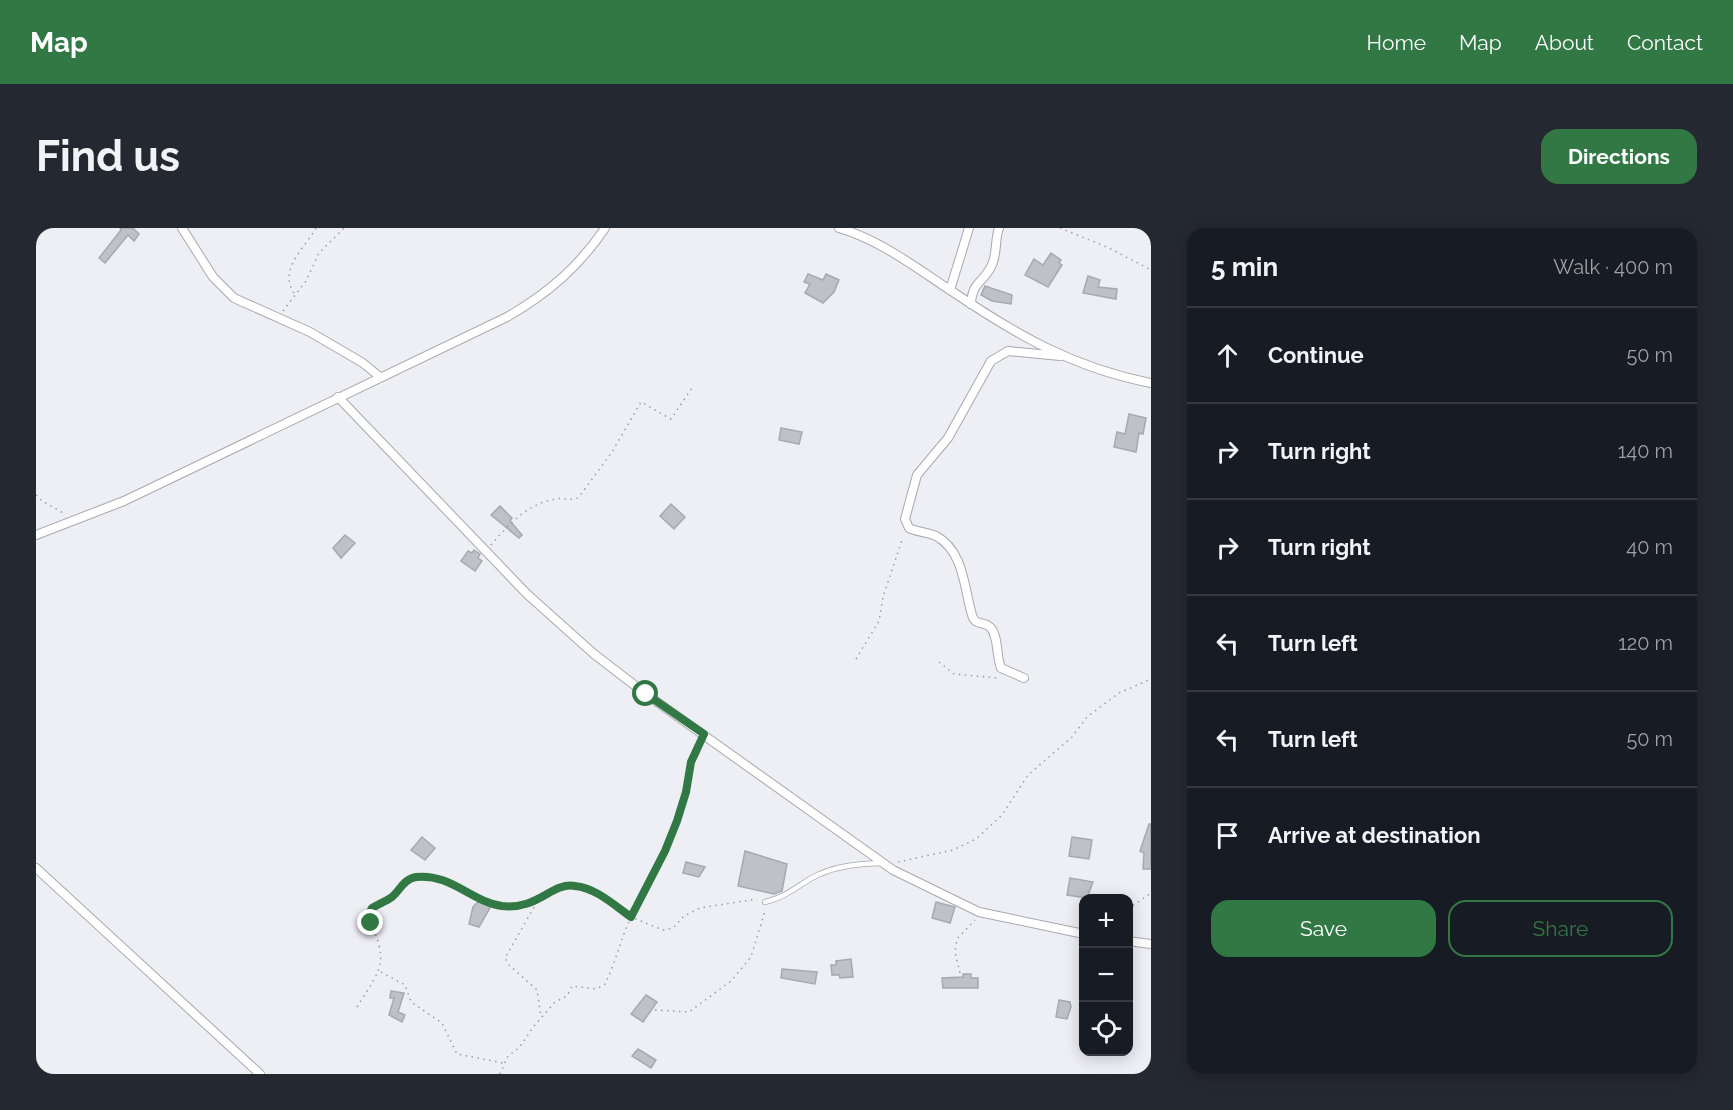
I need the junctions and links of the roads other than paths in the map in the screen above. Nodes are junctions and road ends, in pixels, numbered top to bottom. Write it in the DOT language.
graph roads {
  1 [pos="182,228"];
  2 [pos="605,228"];
  3 [pos="839,228"];
  4 [pos="969,228"];
  5 [pos="999,228"];
  6 [pos="950,290"];
  7 [pos="971,304"];
  8 [pos="1060,356"];
  9 [pos="380,376"];
  10 [pos="1151,383"];
  11 [pos="338,397"];
  12 [pos="36,535"];
  13 [pos="1024,678"];
  14 [pos="882,863"];
  15 [pos="36,868"];
  16 [pos="765,902"];
  17 [pos="1079,933"];
  18 [pos="1133,941"];
  19 [pos="1151,944"];
  20 [pos="260,1074"];
  1 -- 9 [label="street"];
  2 -- 9 [label="street"];
  3 -- 6 [label="street"];
  4 -- 6 [label="street"];
  5 -- 7 [label="street"];
  6 -- 7 [label="street"];
  7 -- 8 [label="street"];
  8 -- 10 [label="street"];
  8 -- 13 [label="street"];
  9 -- 11 [label="street"];
  11 -- 12 [label="street"];
  11 -- 14 [label="street"];
  14 -- 16 [label="lane"];
  14 -- 17 [label="street"];
  15 -- 20 [label="street"];
  18 -- 19 [label="street"];
}
